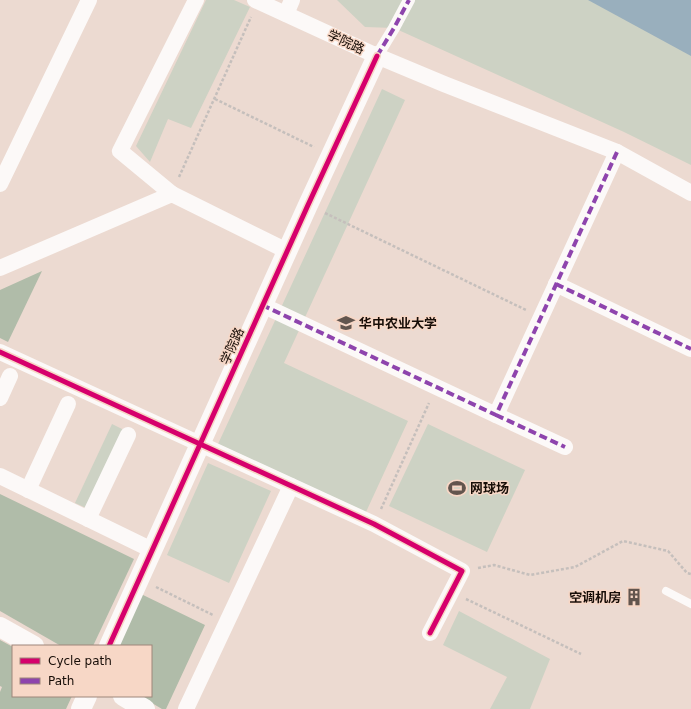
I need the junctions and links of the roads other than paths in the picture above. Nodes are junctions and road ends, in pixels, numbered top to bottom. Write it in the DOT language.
graph roads {
  1 [pos="89,0"];
  2 [pos="196,0"];
  3 [pos="409,0"];
  4 [pos="257,1"];
  5 [pos="289,7"];
  6 [pos="377,56"];
  7 [pos="617,152"];
  8 [pos="0,184"];
  9 [pos="691,192"];
  10 [pos="172,194"];
  11 [pos="287,251"];
  12 [pos="0,268"];
  13 [pos="556,284"];
  14 [pos="262,305"];
  15 [pos="691,349"];
  16 [pos="0,352"];
  17 [pos="10,376"];
  18 [pos="0,398"];
  19 [pos="68,404"];
  20 [pos="496,415"];
  21 [pos="128,435"];
  22 [pos="200,445"];
  23 [pos="566,447"];
  24 [pos="0,476"];
  25 [pos="291,486"];
  26 [pos="28,490"];
  27 [pos="88,519"];
  28 [pos="152,550"];
  29 [pos="666,590"];
  30 [pos="691,604"];
  31 [pos="0,626"];
  32 [pos="430,633"];
  33 [pos="32,645"];
  34 [pos="109,645"];
  35 [pos="87,697"];
  36 [pos="125,697"];
  37 [pos="81,709"];
  38 [pos="146,709"];
  39 [pos="186,709"];
  1 -- 8 [label="street"];
  2 -- 10 [label="street"];
  3 -- 6 [label="street"];
  4 -- 5 [label="street, 学院路"];
  5 -- 6 [label="street, 学院路"];
  6 -- 7 [label="street"];
  6 -- 11 [label="street, 学院路"];
  7 -- 9 [label="street"];
  7 -- 13 [label="street"];
  10 -- 11 [label="street"];
  10 -- 12 [label="street"];
  11 -- 14 [label="street, 学院路"];
  13 -- 15 [label="street"];
  13 -- 20 [label="street"];
  14 -- 20 [label="street"];
  14 -- 22 [label="street, 学院路"];
  16 -- 22 [label="street"];
  17 -- 18 [label="street"];
  19 -- 26 [label="street"];
  20 -- 23 [label="street"];
  21 -- 27 [label="street"];
  22 -- 25 [label="street"];
  22 -- 28 [label="street, 学院路"];
  24 -- 26 [label="street"];
  25 -- 32 [label="street"];
  25 -- 39 [label="street"];
  26 -- 27 [label="street"];
  27 -- 28 [label="street"];
  28 -- 34 [label="street, 学院路"];
  29 -- 30 [label="lane"];
  31 -- 33 [label="street"];
  35 -- 37 [label="street"];
  36 -- 38 [label="street"];
}
